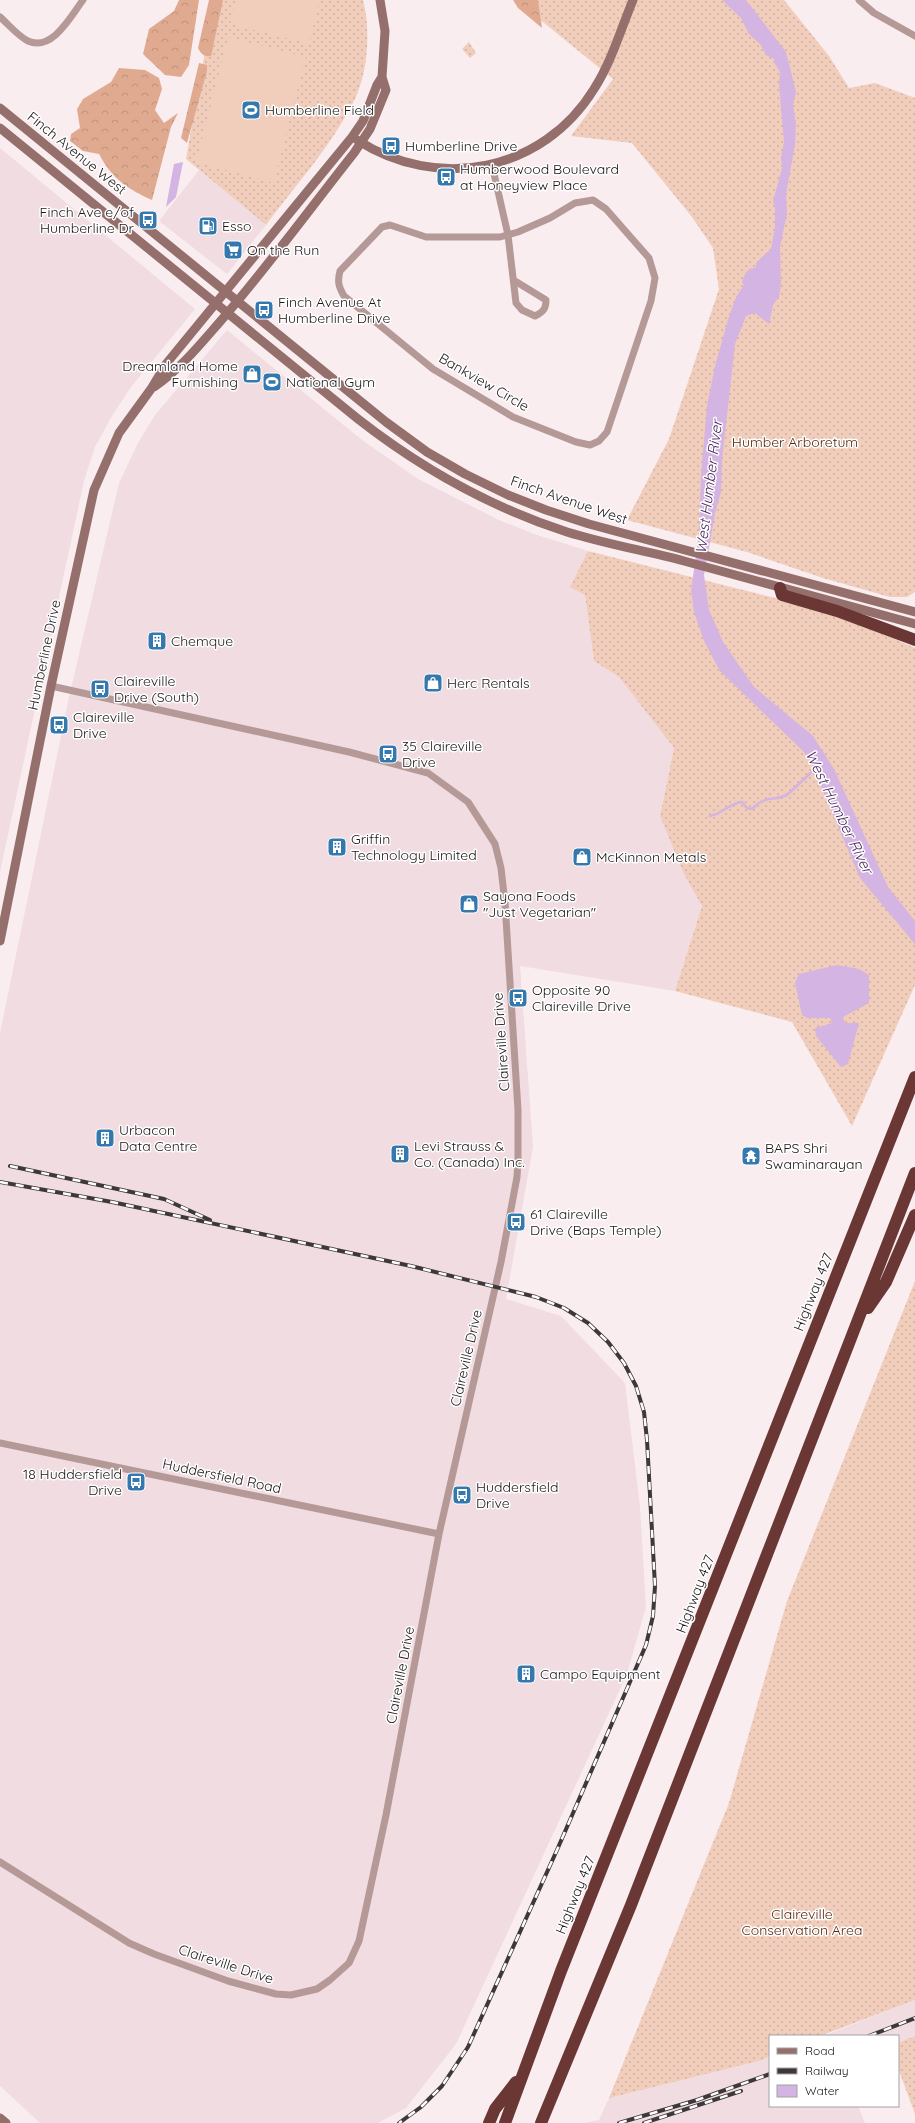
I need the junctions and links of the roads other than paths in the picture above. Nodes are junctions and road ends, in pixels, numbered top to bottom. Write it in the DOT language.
graph roads {
  1 [pos="83,0"];
  2 [pos="380,0"];
  3 [pos="633,0"];
  4 [pos="860,0"];
  5 [pos="0,17"];
  6 [pos="915,36"];
  7 [pos="382,77"];
  8 [pos="0,108"];
  9 [pos="0,128"];
  10 [pos="352,137"];
  11 [pos="361,143"];
  12 [pos="492,165"];
  13 [pos="508,235"];
  14 [pos="515,281"];
  15 [pos="225,292"];
  16 [pos="237,302"];
  17 [pos="216,303"];
  18 [pos="228,313"];
  19 [pos="151,389"];
  20 [pos="780,588"];
  21 [pos="915,612"];
  22 [pos="915,624"];
  23 [pos="915,640"];
  24 [pos="51,686"];
  25 [pos="0,941"];
  26 [pos="915,1077"];
  27 [pos="915,1173"];
  28 [pos="915,1215"];
  29 [pos="858,1322"];
  30 [pos="0,1444"];
  31 [pos="439,1534"];
  32 [pos="0,1862"];
  33 [pos="523,2073"];
  34 [pos="0,2118"];
  35 [pos="6,2123"];
  36 [pos="489,2123"];
  37 [pos="505,2123"];
  38 [pos="541,2123"];
  1 -- 5 [label="street"];
  2 -- 7 [label="main road, Humberline Drive"];
  3 -- 12 [label="main road"];
  4 -- 6 [label="street"];
  7 -- 10 [label="main road, Humberline Drive"];
  7 -- 11 [label="main road, Humberline Drive"];
  8 -- 15 [label="main road, Finch Avenue West"];
  9 -- 17 [label="main road, Finch Avenue West"];
  10 -- 11 [label="main road"];
  10 -- 15 [label="main road, Humberline Drive"];
  11 -- 12 [label="main road"];
  11 -- 16 [label="main road, Humberline Drive"];
  12 -- 13 [label="street"];
  13 -- 13 [label="street, Bankview Circle"];
  13 -- 14 [label="street"];
  14 -- 14 [label="street"];
  15 -- 16 [label="main road, Finch Avenue West"];
  15 -- 17 [label="main road, Humberline Drive"];
  16 -- 18 [label="main road, Humberline Drive"];
  16 -- 21 [label="main road, Finch Avenue West"];
  17 -- 18 [label="main road, Finch Avenue West"];
  17 -- 19 [label="main road, Humberline Drive"];
  18 -- 19 [label="main road, Humberline Drive"];
  18 -- 20 [label="main road, Finch Avenue West"];
  19 -- 24 [label="main road, Humberline Drive"];
  20 -- 22 [label="main road, Finch Avenue West"];
  20 -- 23 [label="highway"];
  24 -- 25 [label="main road, Humberline Drive"];
  24 -- 31 [label="street, Claireville Drive"];
  26 -- 33 [label="highway, Highway 427"];
  27 -- 29 [label="highway"];
  28 -- 29 [label="highway"];
  29 -- 38 [label="highway"];
  30 -- 31 [label="street, Huddersfield Road"];
  31 -- 32 [label="street, Claireville Drive"];
  33 -- 36 [label="highway"];
  33 -- 37 [label="highway, Highway 427"];
  34 -- 35 [label="main road"];
}
